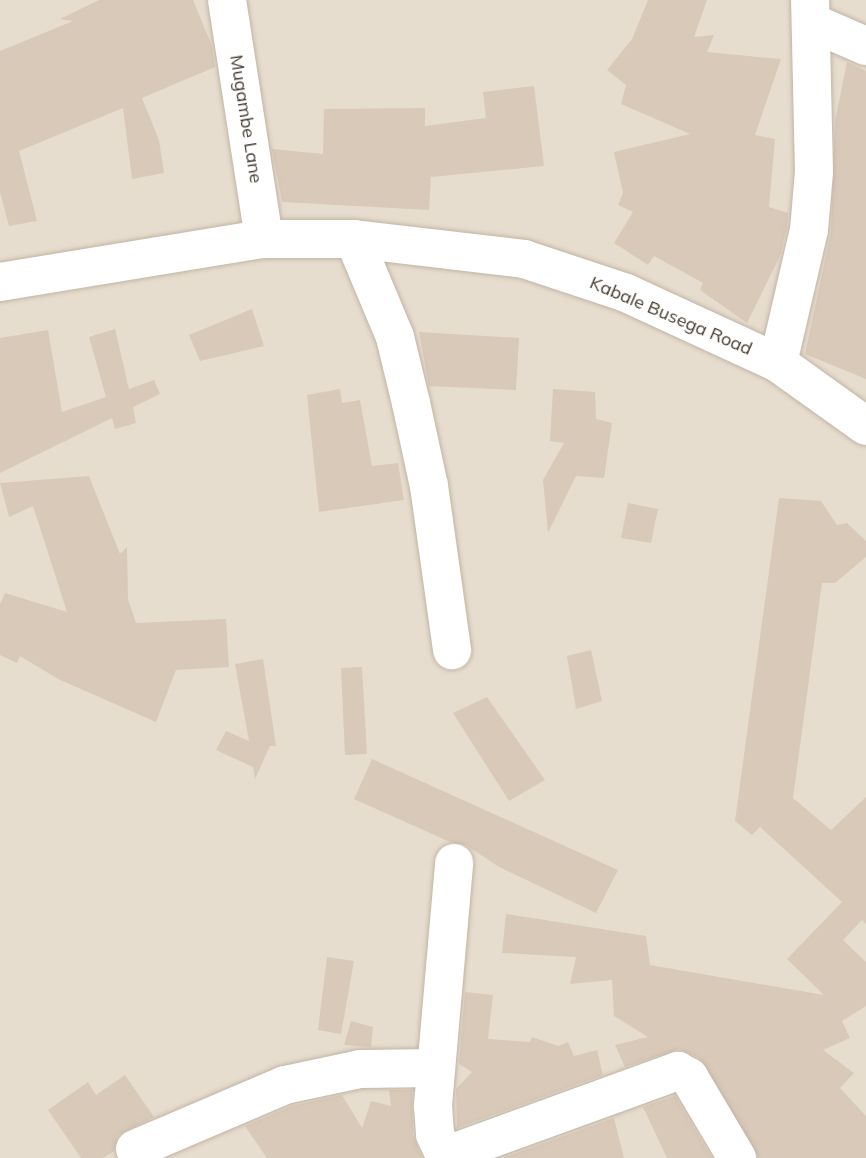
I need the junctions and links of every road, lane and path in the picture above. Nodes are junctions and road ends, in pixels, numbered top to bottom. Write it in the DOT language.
graph roads {
  1 [pos="227,0"];
  2 [pos="812,12"];
  3 [pos="866,46"];
  4 [pos="264,239"];
  5 [pos="354,239"];
  6 [pos="0,282"];
  7 [pos="778,363"];
  8 [pos="866,426"];
  9 [pos="452,650"];
  10 [pos="454,863"];
  11 [pos="436,1068"];
  12 [pos="135,1149"];
  13 [pos="445,1157"];
  14 [pos="737,1158"];
  1 -- 4 [label="street, Mugambe Lane"];
  2 -- 3 [label="street"];
  2 -- 7 [label="street"];
  4 -- 5 [label="street, Kabale Busega Road"];
  4 -- 6 [label="street, Kabale Busega Road"];
  5 -- 7 [label="street, Kabale Busega Road"];
  5 -- 9 [label="street"];
  7 -- 8 [label="street, Kabale Busega Road"];
  10 -- 11 [label="street"];
  11 -- 12 [label="street"];
  11 -- 13 [label="street"];
  13 -- 14 [label="street"];
}
